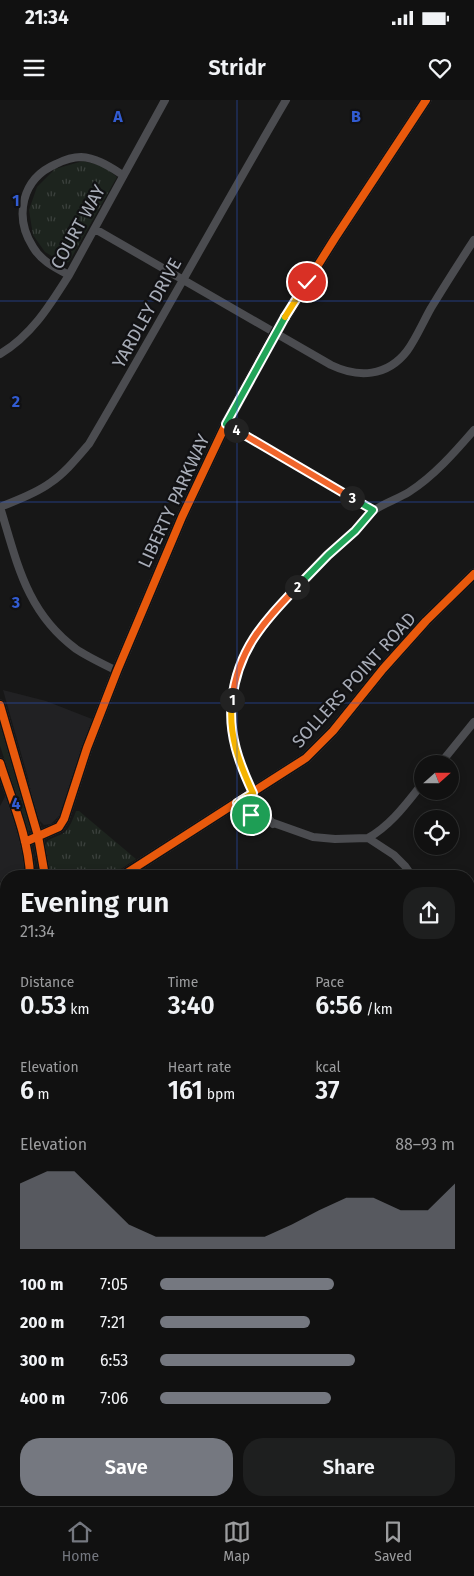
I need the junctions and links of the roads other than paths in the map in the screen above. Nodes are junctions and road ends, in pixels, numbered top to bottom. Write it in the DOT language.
graph roads {
  1 [pos="165,100"];
  2 [pos="286,100"];
  3 [pos="426,100"];
  4 [pos="124,175"];
  5 [pos="95,228"];
  6 [pos="474,240"];
  7 [pos="69,275"];
  8 [pos="182,280"];
  9 [pos="276,332"];
  10 [pos="0,354"];
  11 [pos="226,424"];
  12 [pos="474,430"];
  13 [pos="0,507"];
  14 [pos="373,510"];
  15 [pos="474,574"];
  16 [pos="117,671"];
  17 [pos="0,705"];
  18 [pos="474,722"];
  19 [pos="447,755"];
  20 [pos="0,763"];
  21 [pos="253,793"];
  22 [pos="414,794"];
  23 [pos="237,803"];
  24 [pos="273,824"];
  25 [pos="38,836"];
  26 [pos="368,838"];
  27 [pos="25,842"];
  28 [pos="30,870"];
  29 [pos="44,870"];
  30 [pos="131,870"];
  31 [pos="408,870"];
  1 -- 4 [label="street, COURT WAY"];
  2 -- 8 [label="street, YARDLEY DRIVE"];
  3 -- 9 [label="street, LIBERTY PARKWAY"];
  4 -- 5 [label="street, COURT WAY"];
  4 -- 7 [label="street"];
  5 -- 7 [label="street, COURT WAY"];
  5 -- 8 [label="street"];
  6 -- 9 [label="street"];
  7 -- 10 [label="street, COURT WAY"];
  8 -- 9 [label="street"];
  8 -- 13 [label="street, YARDLEY DRIVE"];
  9 -- 11 [label="street, LIBERTY PARKWAY"];
  11 -- 14 [label="street"];
  11 -- 16 [label="street, LIBERTY PARKWAY"];
  12 -- 14 [label="street"];
  13 -- 16 [label="street"];
  14 -- 21 [label="street"];
  15 -- 21 [label="street, SOLLERS POINT ROAD"];
  16 -- 25 [label="street, LIBERTY PARKWAY"];
  17 -- 25 [label="street"];
  18 -- 19 [label="street"];
  20 -- 27 [label="street"];
  21 -- 23 [label="street, SOLLERS POINT ROAD"];
  21 -- 24 [label="street"];
  22 -- 26 [label="street"];
  23 -- 24 [label="street"];
  23 -- 30 [label="street, SOLLERS POINT ROAD"];
  24 -- 26 [label="street"];
  25 -- 27 [label="street, LIBERTY PARKWAY"];
  25 -- 29 [label="street"];
  26 -- 31 [label="street"];
  27 -- 28 [label="street"];
}
